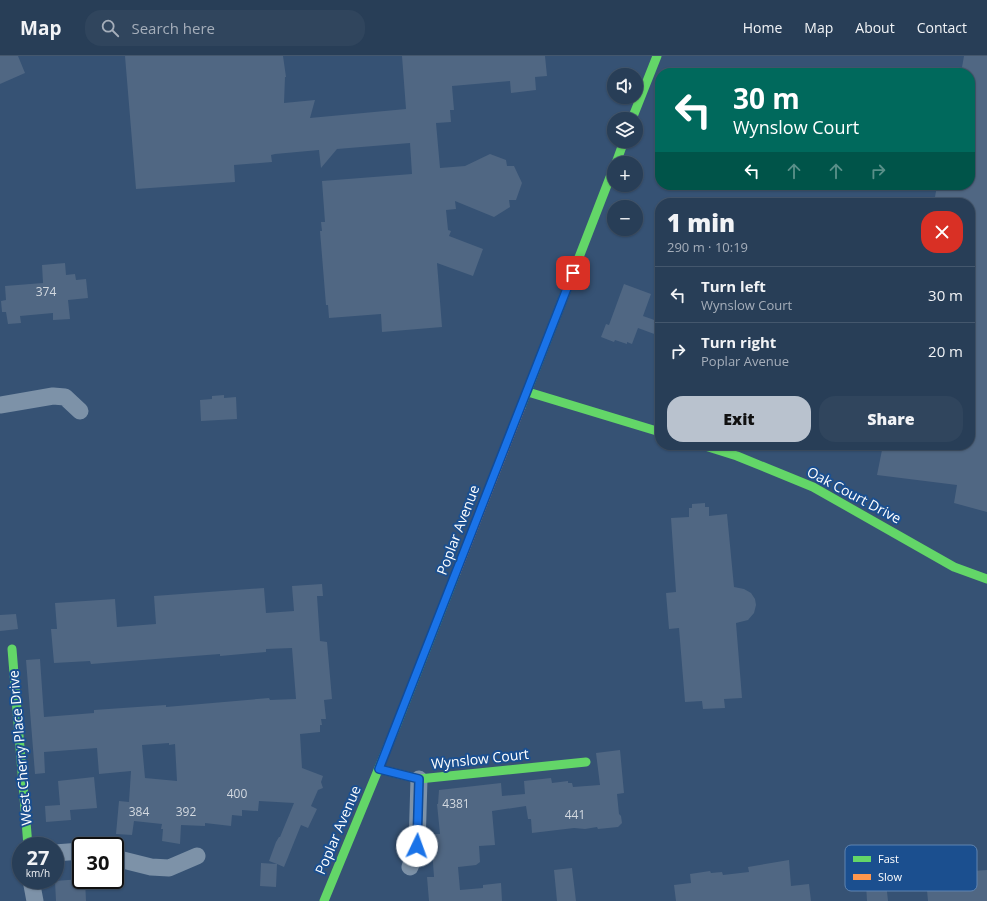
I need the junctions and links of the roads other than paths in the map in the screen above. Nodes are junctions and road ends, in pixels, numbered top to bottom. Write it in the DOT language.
graph roads {
  1 [pos="657,56"];
  2 [pos="635,112"];
  3 [pos="607,185"];
  4 [pos="528,392"];
  5 [pos="0,405"];
  6 [pos="80,411"];
  7 [pos="655,430"];
  8 [pos="718,450"];
  9 [pos="987,579"];
  10 [pos="12,649"];
  11 [pos="586,762"];
  12 [pos="379,769"];
  13 [pos="419,779"];
  14 [pos="27,837"];
  15 [pos="197,856"];
  16 [pos="124,860"];
  17 [pos="410,867"];
  18 [pos="32,889"];
  19 [pos="34,901"];
  20 [pos="324,901"];
  1 -- 2 [label="main road"];
  3 -- 4 [label="main road, Poplar Avenue"];
  4 -- 7 [label="main road"];
  4 -- 12 [label="main road, Poplar Avenue"];
  5 -- 6 [label="street"];
  8 -- 9 [label="main road, Oak Court Drive"];
  10 -- 14 [label="main road, West Cherry Place Drive"];
  11 -- 13 [label="main road, Wynslow Court"];
  12 -- 13 [label="main road, Wynslow Court"];
  12 -- 20 [label="main road, Poplar Avenue"];
  13 -- 17 [label="street"];
  15 -- 16 [label="street"];
  18 -- 19 [label="street"];
}
